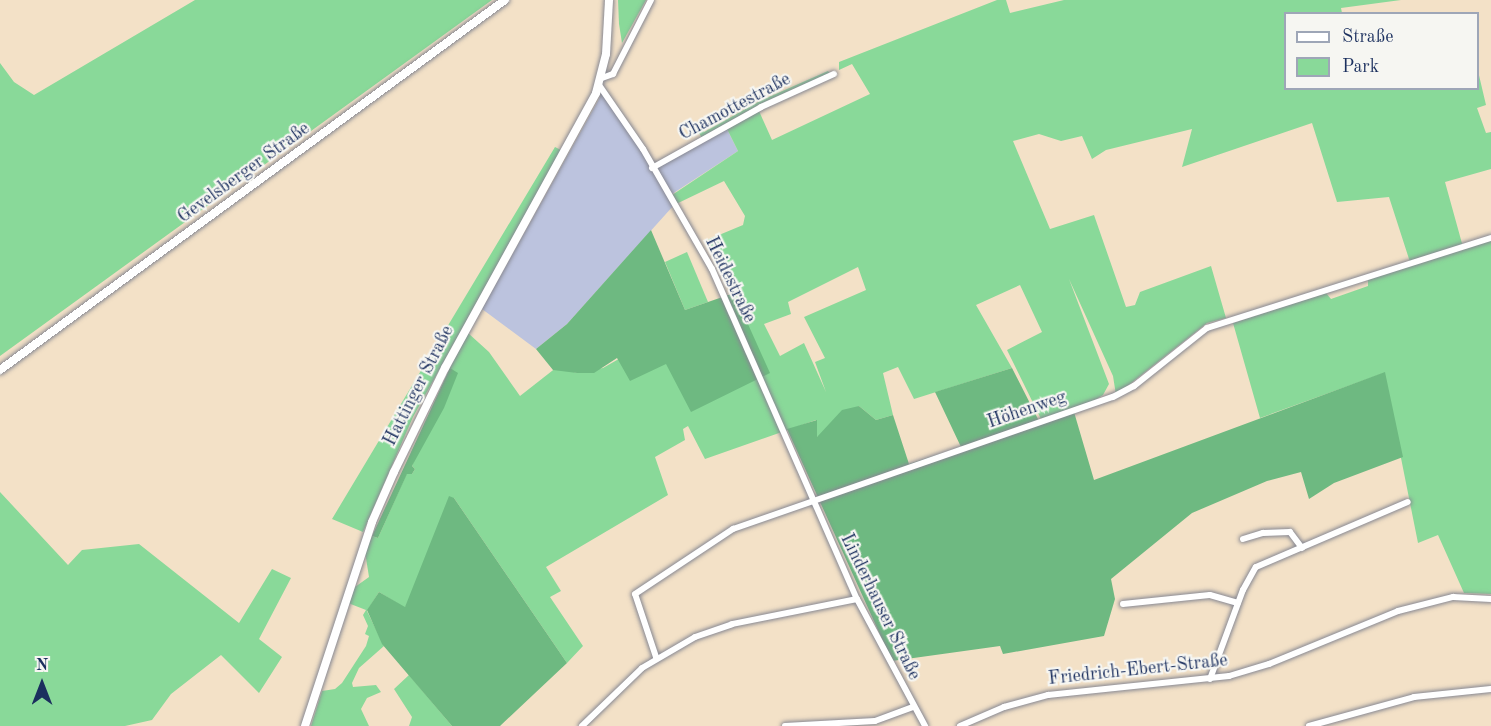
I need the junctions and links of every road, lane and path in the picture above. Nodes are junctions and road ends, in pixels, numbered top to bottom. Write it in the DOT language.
graph roads {
  1 [pos="609,0"];
  2 [pos="651,0"];
  3 [pos="499,2"];
  4 [pos="834,74"];
  5 [pos="601,81"];
  6 [pos="652,168"];
  7 [pos="1491,238"];
  8 [pos="0,370"];
  9 [pos="814,499"];
  10 [pos="1408,502"];
  11 [pos="1243,539"];
  12 [pos="1302,548"];
  13 [pos="857,599"];
  14 [pos="1491,599"];
  15 [pos="1238,603"];
  16 [pos="1123,604"];
  17 [pos="656,657"];
  18 [pos="1210,679"];
  19 [pos="1491,689"];
  20 [pos="913,707"];
  21 [pos="305,726"];
  22 [pos="582,726"];
  23 [pos="785,726"];
  24 [pos="925,726"];
  25 [pos="960,726"];
  26 [pos="1309,726"];
  1 -- 5 [label="main road, Hattinger Straße"];
  2 -- 5 [label="street, Hattinger Straße"];
  3 -- 8 [label="main road, Gevelsberger Straße"];
  4 -- 6 [label="street, Chamottestraße"];
  5 -- 6 [label="street, Heidestraße"];
  5 -- 21 [label="main road, Hattinger Straße"];
  6 -- 9 [label="street, Heidestraße"];
  7 -- 9 [label="street, Höhenweg"];
  9 -- 13 [label="street, Linderhauser Straße"];
  9 -- 17 [label="street, Höhenweg"];
  10 -- 12 [label="street"];
  11 -- 12 [label="street"];
  12 -- 15 [label="street"];
  13 -- 17 [label="street"];
  13 -- 20 [label="street, Linderhauser Straße"];
  14 -- 18 [label="street, Friedrich-Ebert-Straße"];
  15 -- 16 [label="street"];
  15 -- 18 [label="street"];
  17 -- 22 [label="street"];
  18 -- 25 [label="street, Friedrich-Ebert-Straße"];
  19 -- 26 [label="street"];
  20 -- 23 [label="street"];
  20 -- 24 [label="street, Linderhauser Straße"];
}
